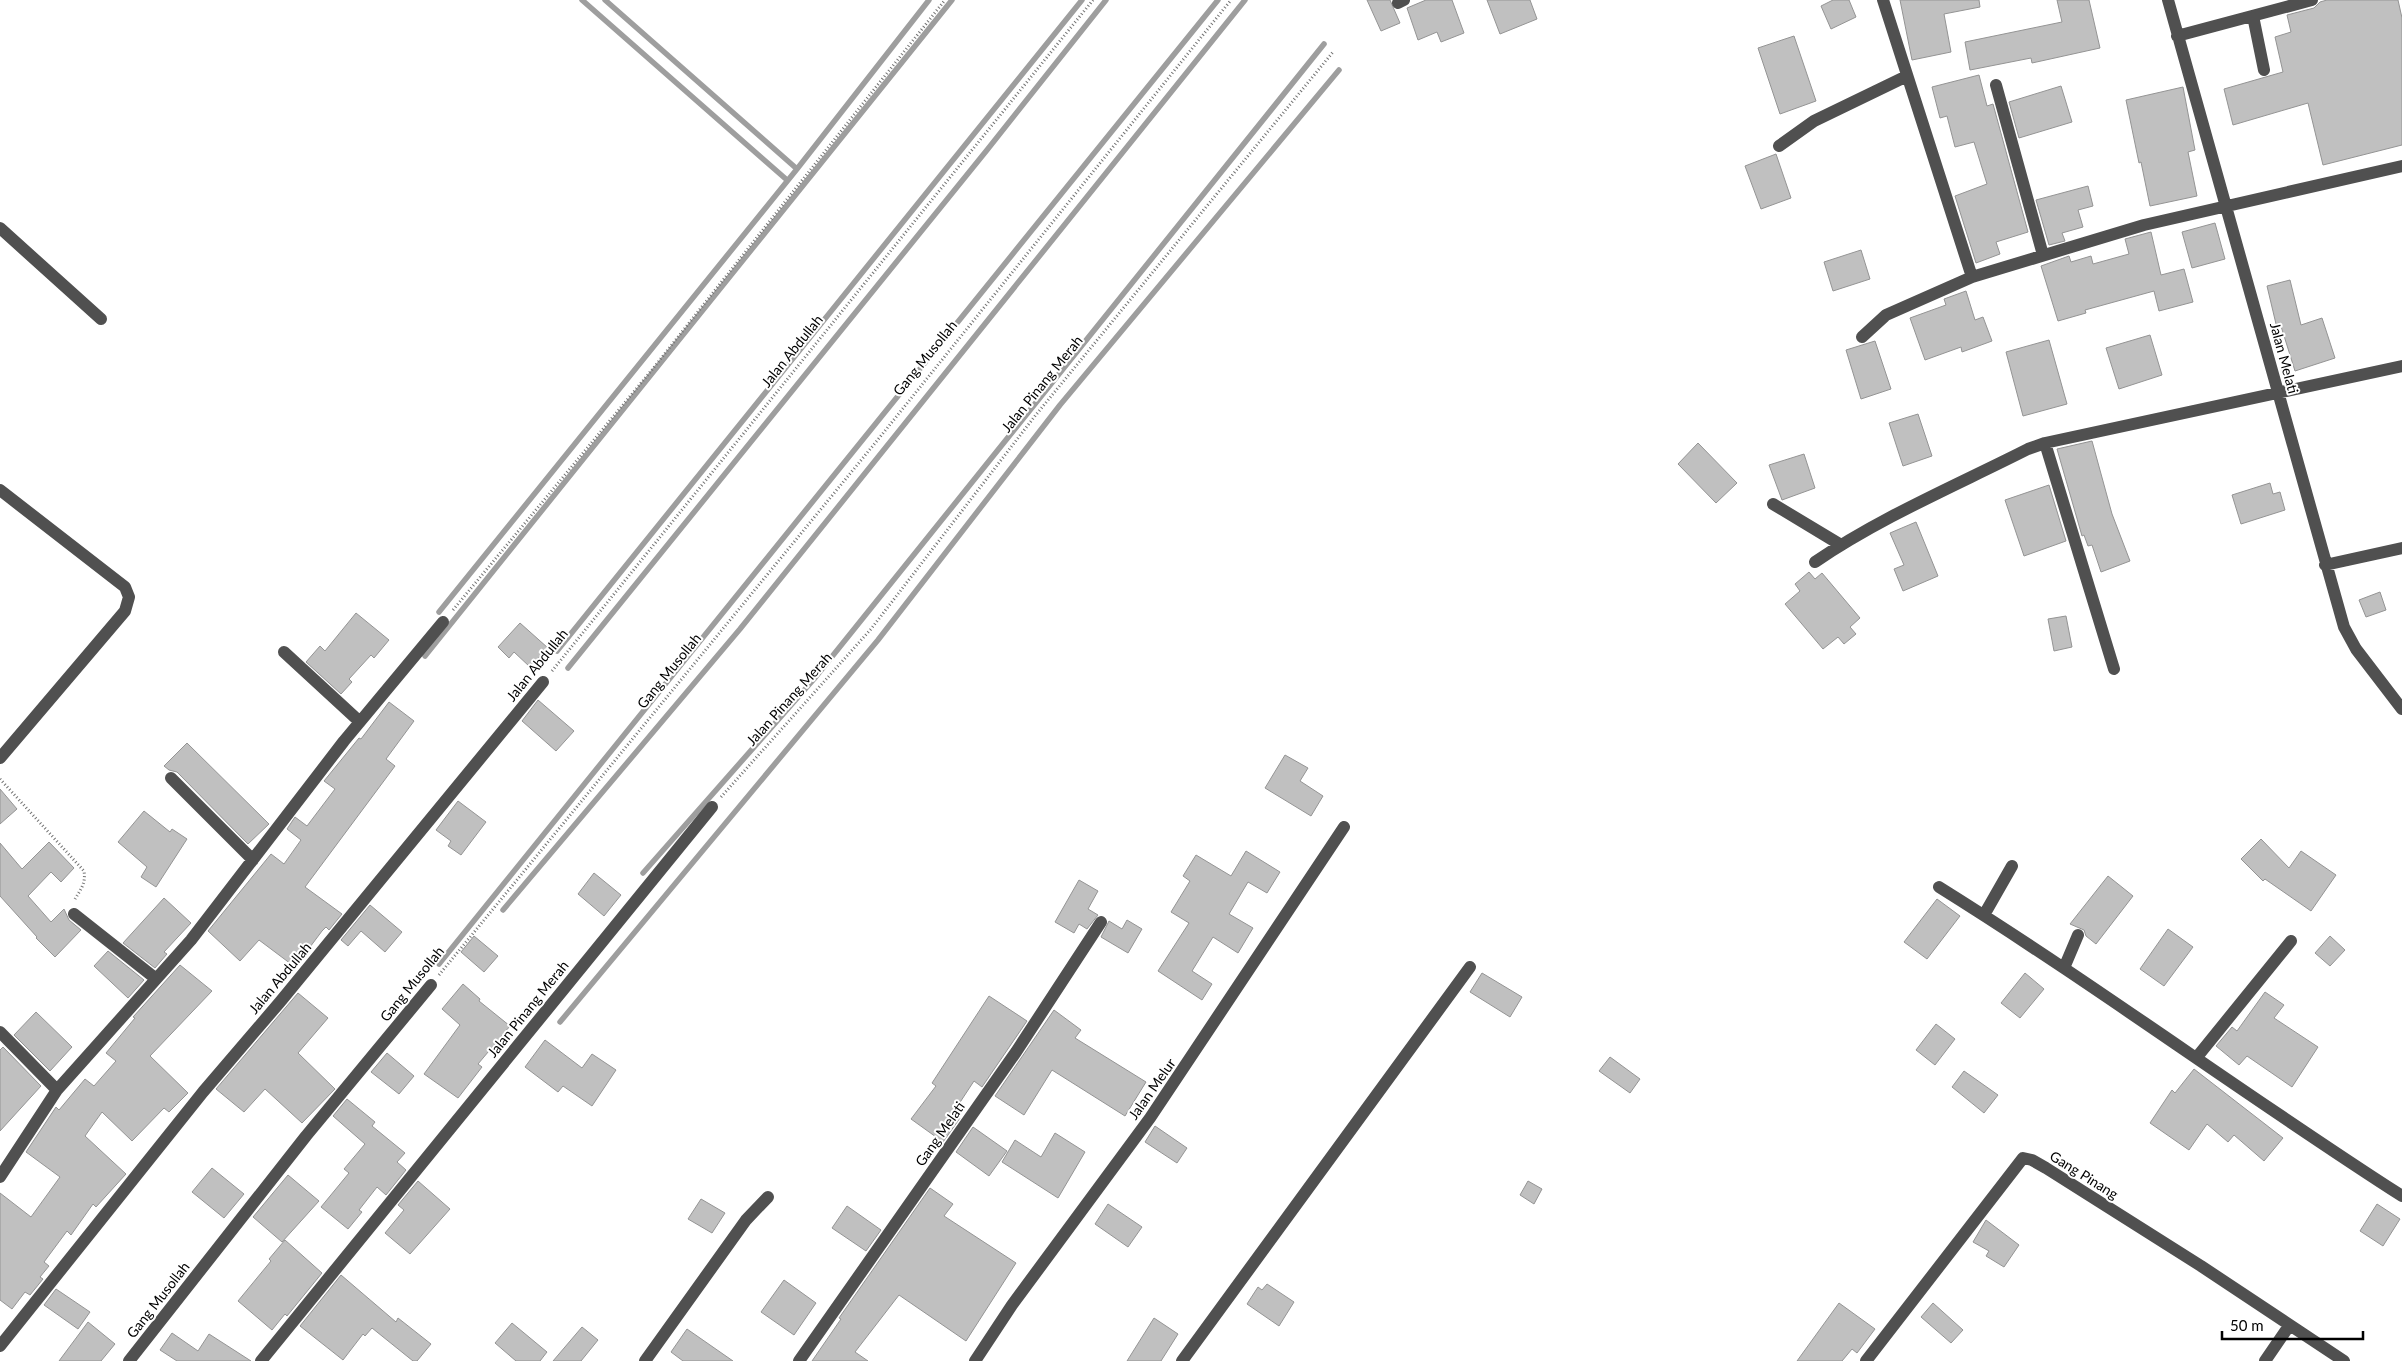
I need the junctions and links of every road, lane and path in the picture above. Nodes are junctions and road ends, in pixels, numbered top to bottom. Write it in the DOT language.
graph roads {
  1 [pos="945,0"];
  2 [pos="1093,0"];
  3 [pos="1231,0"];
  4 [pos="1883,0"];
  5 [pos="2168,0"];
  6 [pos="2312,0"];
  7 [pos="2253,16"];
  8 [pos="2177,36"];
  9 [pos="1333,52"];
  10 [pos="2264,70"];
  11 [pos="1907,76"];
  12 [pos="1996,85"];
  13 [pos="1779,146"];
  14 [pos="2402,166"];
  15 [pos="2227,205"];
  16 [pos="0,228"];
  17 [pos="2043,255"];
  18 [pos="1972,277"];
  19 [pos="101,319"];
  20 [pos="1862,337"];
  21 [pos="2402,366"];
  22 [pos="2278,393"];
  23 [pos="2045,444"];
  24 [pos="0,490"];
  25 [pos="1773,504"];
  26 [pos="1841,545"];
  27 [pos="2402,548"];
  28 [pos="1815,562"];
  29 [pos="2325,565"];
  30 [pos="442,622"];
  31 [pos="284,652"];
  32 [pos="2114,668"];
  33 [pos="543,682"];
  34 [pos="2402,710"];
  35 [pos="360,722"];
  36 [pos="0,758"];
  37 [pos="172,778"];
  38 [pos="0,780"];
  39 [pos="712,807"];
  40 [pos="1344,827"];
  41 [pos="253,860"];
  42 [pos="2012,866"];
  43 [pos="1939,887"];
  44 [pos="74,914"];
  45 [pos="1984,915"];
  46 [pos="1102,922"];
  47 [pos="2078,935"];
  48 [pos="2291,941"];
  49 [pos="1470,967"];
  50 [pos="2064,968"];
  51 [pos="155,978"];
  52 [pos="431,985"];
  53 [pos="0,1032"];
  54 [pos="2197,1057"];
  55 [pos="57,1090"];
  56 [pos="0,1177"];
  57 [pos="2402,1196"];
  58 [pos="768,1197"];
  59 [pos="2289,1326"];
  60 [pos="0,1346"];
  61 [pos="129,1361"];
  62 [pos="261,1361"];
  63 [pos="645,1361"];
  64 [pos="799,1361"];
  65 [pos="975,1361"];
  66 [pos="1182,1361"];
  67 [pos="1866,1361"];
  68 [pos="2265,1361"];
  69 [pos="2344,1361"];
  1 -- 30 [label="path"];
  2 -- 33 [label="path, Jalan Abdullah"];
  3 -- 52 [label="path, Gang Musollah"];
  4 -- 11 [label="street"];
  5 -- 8 [label="street, Jalan Melati"];
  6 -- 7 [label="street"];
  7 -- 8 [label="street"];
  7 -- 10 [label="street"];
  8 -- 15 [label="street, Jalan Melati"];
  9 -- 39 [label="path, Jalan Pinang Merah"];
  11 -- 13 [label="street"];
  11 -- 18 [label="street"];
  12 -- 17 [label="street"];
  14 -- 15 [label="street"];
  15 -- 17 [label="street"];
  15 -- 22 [label="street, Jalan Melati"];
  16 -- 19 [label="street"];
  17 -- 18 [label="street"];
  18 -- 20 [label="street"];
  21 -- 22 [label="street"];
  22 -- 23 [label="street"];
  22 -- 29 [label="street, Jalan Melati"];
  23 -- 26 [label="street"];
  23 -- 32 [label="street"];
  24 -- 36 [label="street"];
  25 -- 26 [label="street"];
  26 -- 28 [label="street"];
  27 -- 29 [label="street"];
  29 -- 34 [label="street, Jalan Melati"];
  30 -- 35 [label="street"];
  31 -- 35 [label="street"];
  33 -- 60 [label="street, Jalan Abdullah"];
  35 -- 41 [label="street"];
  37 -- 41 [label="street"];
  38 -- 44 [label="path"];
  39 -- 62 [label="street, Jalan Pinang Merah"];
  40 -- 65 [label="street, Jalan Melur"];
  41 -- 51 [label="street"];
  42 -- 45 [label="street"];
  43 -- 45 [label="street"];
  44 -- 51 [label="street"];
  45 -- 50 [label="street"];
  46 -- 64 [label="street, Gang Melati"];
  47 -- 50 [label="street"];
  48 -- 54 [label="street"];
  49 -- 66 [label="street"];
  50 -- 54 [label="street"];
  51 -- 55 [label="street"];
  52 -- 61 [label="street, Gang Musollah"];
  53 -- 55 [label="street"];
  54 -- 57 [label="street"];
  55 -- 56 [label="street"];
  58 -- 63 [label="street"];
  59 -- 67 [label="street, Gang Pinang"];
  59 -- 68 [label="street"];
  59 -- 69 [label="street, Gang Pinang"];
}
